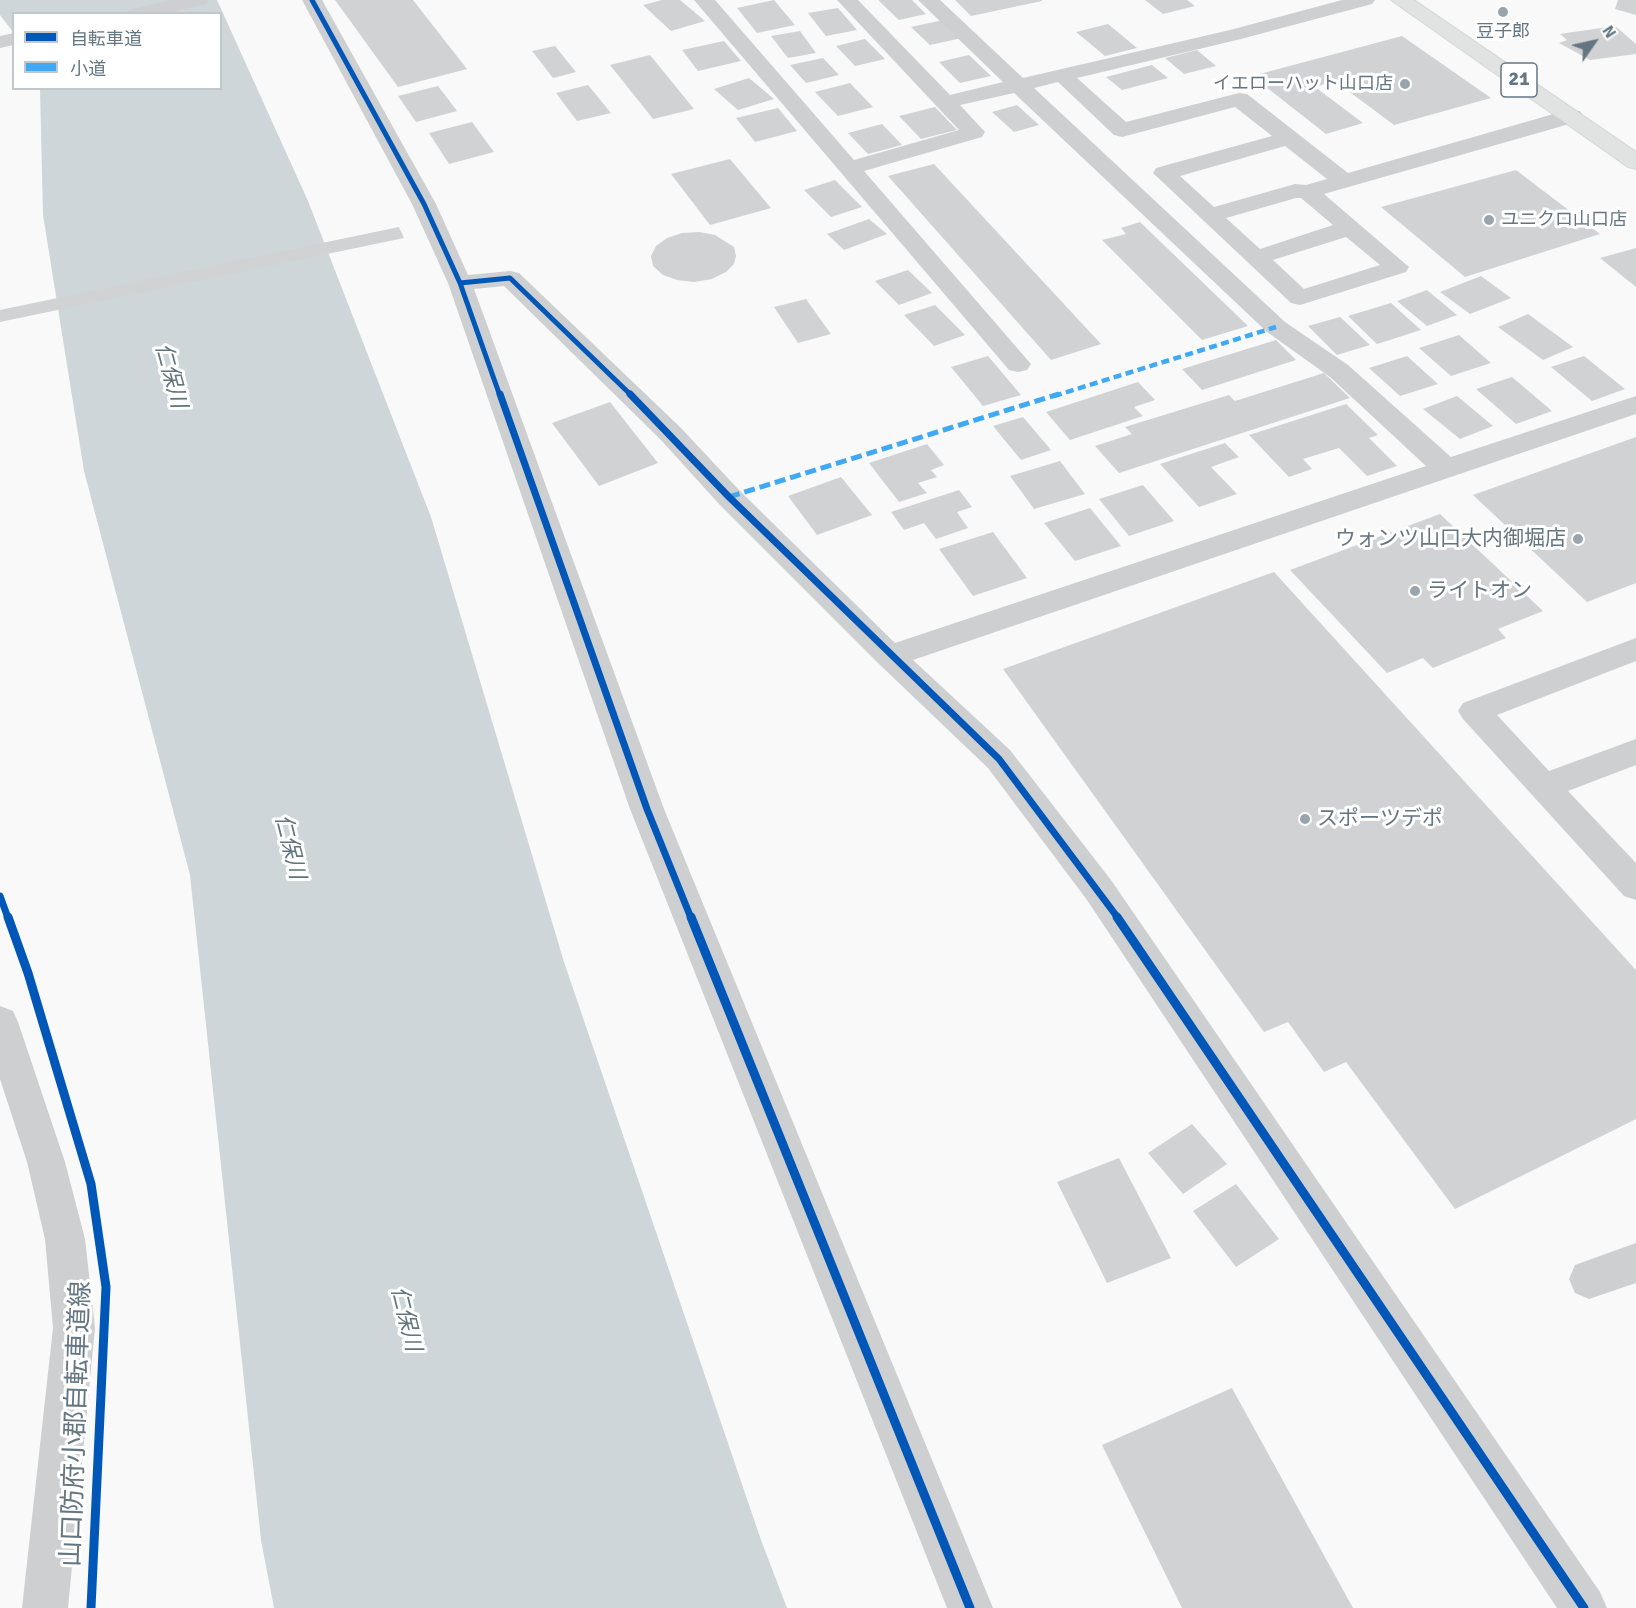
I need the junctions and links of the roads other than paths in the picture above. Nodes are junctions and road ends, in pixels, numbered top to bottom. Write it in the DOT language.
graph roads {
  1 [pos="199,0"];
  2 [pos="312,0"];
  3 [pos="704,0"];
  4 [pos="848,0"];
  5 [pos="928,0"];
  6 [pos="1365,0"];
  7 [pos="1401,0"];
  8 [pos="144,12"];
  9 [pos="1062,75"];
  10 [pos="1019,87"];
  11 [pos="946,102"];
  12 [pos="1572,116"];
  13 [pos="1289,138"];
  14 [pos="1636,162"];
  15 [pos="849,168"];
  16 [pos="1344,181"];
  17 [pos="1307,192"];
  18 [pos="1210,215"];
  19 [pos="1349,228"];
  20 [pos="1256,258"];
  21 [pos="460,283"];
  22 [pos="1018,364"];
  23 [pos="1636,405"];
  24 [pos="1448,470"];
  25 [pos="1636,649"];
  26 [pos="890,656"];
  27 [pos="1636,753"];
  28 [pos="1544,786"];
  29 [pos="1631,874"];
  30 [pos="4,1046"];
  31 [pos="1636,1263"];
  32 [pos="1589,1279"];
  33 [pos="45,1608"];
  34 [pos="970,1608"];
  35 [pos="1584,1608"];
  1 -- 8 [label="street"];
  2 -- 21 [label="street"];
  3 -- 15 [label="street"];
  4 -- 11 [label="street"];
  5 -- 10 [label="street"];
  6 -- 9 [label="street"];
  7 -- 12 [label="main road, 21"];
  9 -- 10 [label="street"];
  9 -- 13 [label="street"];
  10 -- 11 [label="street"];
  10 -- 24 [label="street"];
  11 -- 15 [label="street"];
  12 -- 14 [label="main road, 21"];
  12 -- 16 [label="street"];
  13 -- 16 [label="street"];
  13 -- 18 [label="street"];
  15 -- 22 [label="street"];
  16 -- 17 [label="street"];
  17 -- 18 [label="street"];
  17 -- 19 [label="street"];
  18 -- 20 [label="street"];
  19 -- 20 [label="street"];
  19 -- 20 [label="street"];
  21 -- 26 [label="street"];
  21 -- 34 [label="street"];
  23 -- 24 [label="street"];
  24 -- 26 [label="street"];
  25 -- 28 [label="street"];
  26 -- 35 [label="street"];
  27 -- 28 [label="street"];
  28 -- 29 [label="street"];
  30 -- 33 [label="street"];
  31 -- 32 [label="street"];
}
